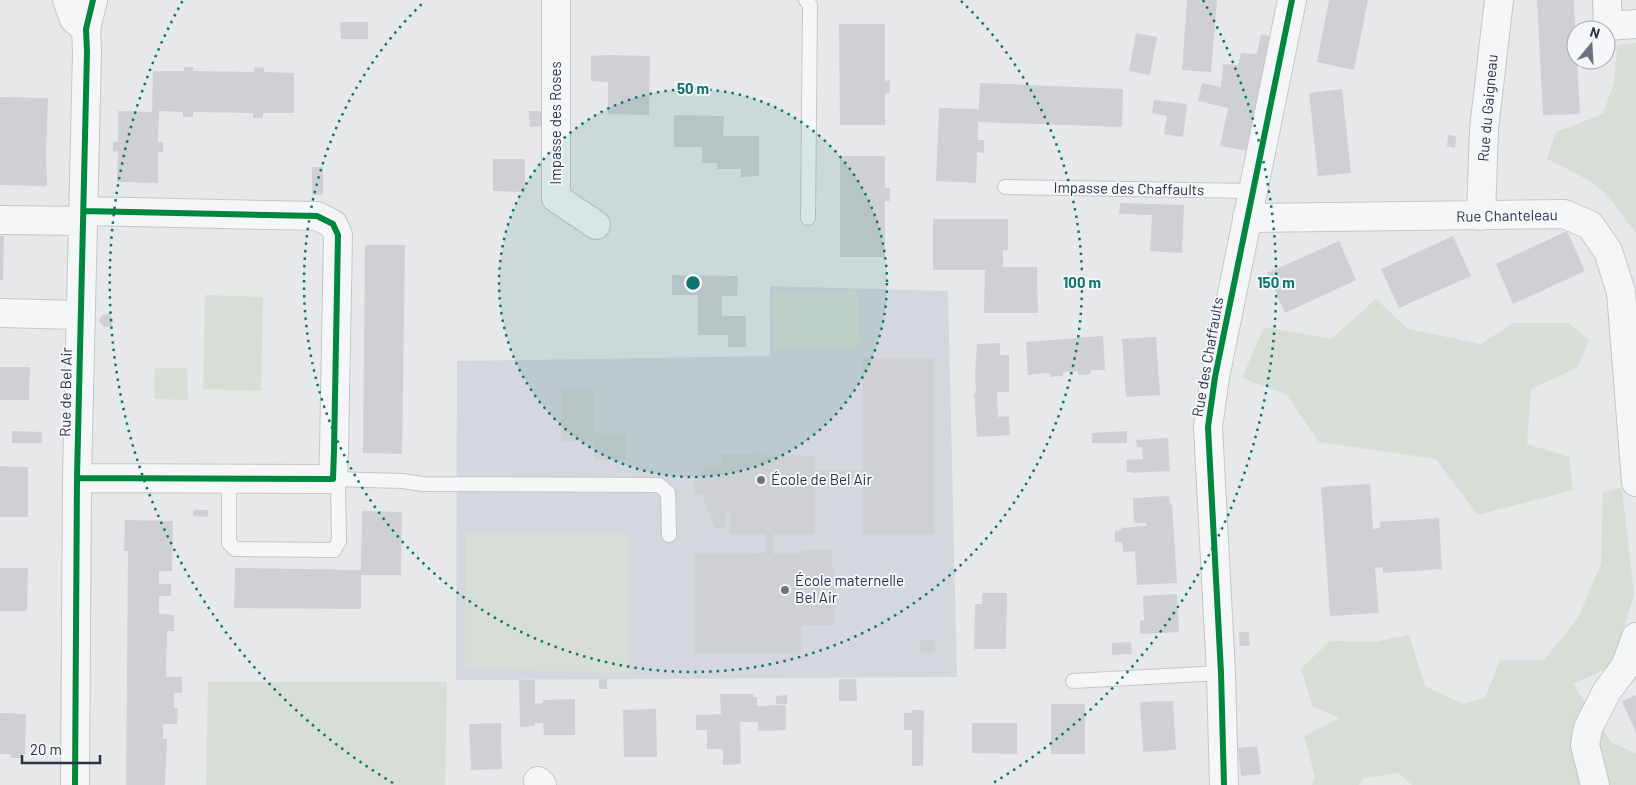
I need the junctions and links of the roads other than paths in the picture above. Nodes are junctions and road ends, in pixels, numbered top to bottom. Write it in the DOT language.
graph roads {
  1 [pos="67,0"];
  2 [pos="93,0"];
  3 [pos="556,0"];
  4 [pos="806,0"];
  5 [pos="1292,0"];
  6 [pos="1499,0"];
  7 [pos="1607,0"];
  8 [pos="1636,24"];
  9 [pos="86,29"];
  10 [pos="1005,188"];
  11 [pos="1250,204"];
  12 [pos="84,216"];
  13 [pos="1481,216"];
  14 [pos="808,218"];
  15 [pos="0,220"];
  16 [pos="596,225"];
  17 [pos="0,313"];
  18 [pos="80,315"];
  19 [pos="76,478"];
  20 [pos="229,479"];
  21 [pos="336,479"];
  22 [pos="1636,482"];
  23 [pos="669,535"];
  24 [pos="1636,637"];
  25 [pos="1221,672"];
  26 [pos="1073,681"];
  27 [pos="75,785"];
  28 [pos="1224,785"];
  29 [pos="1595,785"];
  1 -- 9 [label="street"];
  2 -- 9 [label="street, Rue de Bel Air"];
  3 -- 16 [label="street, Impasse des Roses"];
  4 -- 14 [label="lane"];
  5 -- 11 [label="street, Rue des Chaffaults"];
  6 -- 13 [label="street, Rue du Gaigneau"];
  7 -- 8 [label="street"];
  9 -- 12 [label="street, Rue de Bel Air"];
  10 -- 11 [label="lane, Impasse des Chaffaults"];
  11 -- 13 [label="street, Rue Chanteleau"];
  11 -- 25 [label="street, Rue des Chaffaults"];
  12 -- 15 [label="street"];
  12 -- 18 [label="street, Rue de Bel Air"];
  12 -- 21 [label="street"];
  13 -- 22 [label="street, Rue Chanteleau"];
  17 -- 18 [label="street"];
  18 -- 19 [label="street, Rue de Bel Air"];
  19 -- 20 [label="street"];
  19 -- 27 [label="street, Rue de Bel Air"];
  20 -- 21 [label="street"];
  20 -- 21 [label="lane"];
  21 -- 23 [label="lane"];
  24 -- 29 [label="street"];
  25 -- 26 [label="lane"];
  25 -- 28 [label="street, Rue des Chaffaults"];
}
